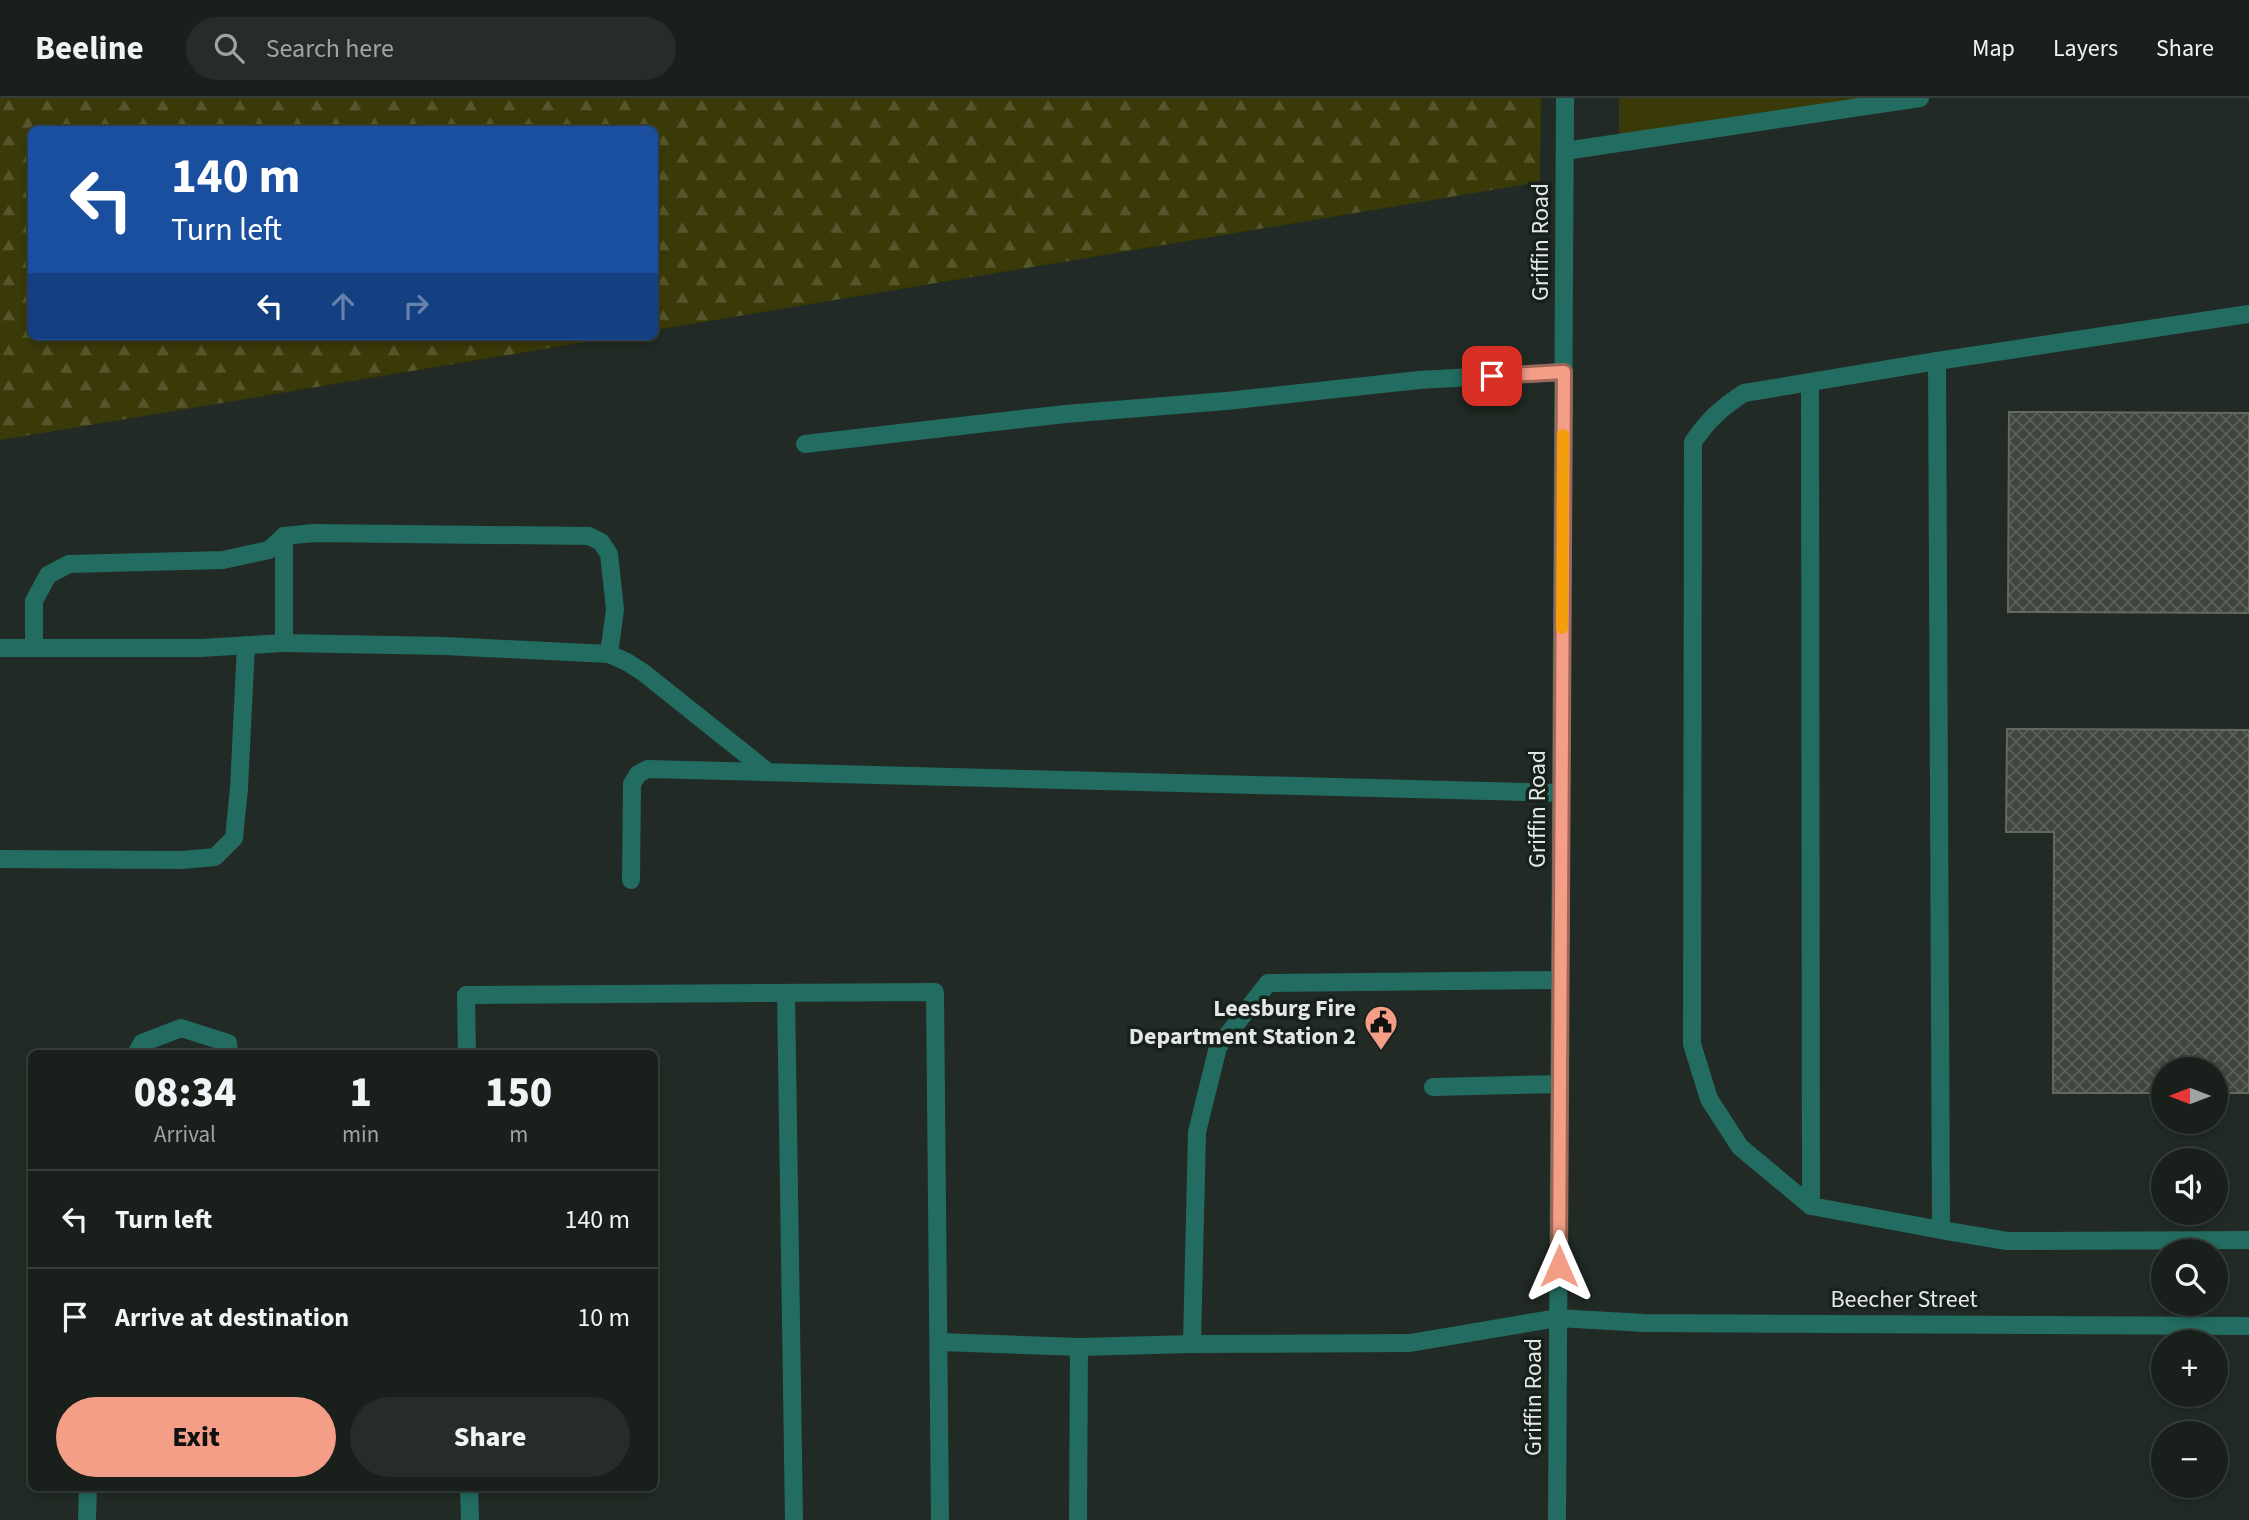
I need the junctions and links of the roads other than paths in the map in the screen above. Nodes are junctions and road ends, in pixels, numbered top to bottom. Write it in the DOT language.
graph roads {
  1 [pos="1565,98"];
  2 [pos="1920,98"];
  3 [pos="1564,151"];
  4 [pos="2249,314"];
  5 [pos="1937,361"];
  6 [pos="1564,372"];
  7 [pos="1810,382"];
  8 [pos="805,444"];
  9 [pos="284,536"];
  10 [pos="284,643"];
  11 [pos="246,645"];
  12 [pos="0,648"];
  13 [pos="34,648"];
  14 [pos="609,654"];
  15 [pos="768,772"];
  16 [pos="1561,793"];
  17 [pos="0,859"];
  18 [pos="631,880"];
  19 [pos="1560,980"];
  20 [pos="786,993"];
  21 [pos="138,1050"];
  22 [pos="229,1050"];
  23 [pos="467,1050"];
  24 [pos="1560,1084"];
  25 [pos="1433,1087"];
  26 [pos="1811,1206"];
  27 [pos="1941,1230"];
  28 [pos="2249,1240"];
  29 [pos="1558,1318"];
  30 [pos="2249,1326"];
  31 [pos="939,1342"];
  32 [pos="1192,1344"];
  33 [pos="1079,1347"];
  34 [pos="88,1491"];
  35 [pos="469,1491"];
  36 [pos="87,1520"];
  37 [pos="470,1520"];
  38 [pos="794,1520"];
  39 [pos="940,1520"];
  40 [pos="1078,1520"];
  41 [pos="1557,1520"];
  1 -- 3 [label="street, Griffin Road"];
  2 -- 3 [label="street"];
  3 -- 6 [label="street, Griffin Road"];
  4 -- 5 [label="street"];
  5 -- 7 [label="street"];
  5 -- 27 [label="street"];
  6 -- 8 [label="street"];
  6 -- 16 [label="street, Griffin Road"];
  7 -- 26 [label="street"];
  7 -- 26 [label="street"];
  9 -- 10 [label="street"];
  9 -- 13 [label="street"];
  9 -- 14 [label="street"];
  10 -- 11 [label="street"];
  10 -- 14 [label="street"];
  11 -- 13 [label="street"];
  11 -- 17 [label="street"];
  12 -- 13 [label="street"];
  14 -- 15 [label="street"];
  15 -- 16 [label="street"];
  15 -- 18 [label="street"];
  16 -- 19 [label="street, Griffin Road"];
  19 -- 24 [label="street, Griffin Road"];
  19 -- 32 [label="street"];
  20 -- 23 [label="street"];
  20 -- 31 [label="street"];
  20 -- 38 [label="street"];
  21 -- 22 [label="street"];
  24 -- 25 [label="street"];
  24 -- 29 [label="street, Griffin Road"];
  26 -- 27 [label="street"];
  27 -- 28 [label="street"];
  29 -- 30 [label="street, Beecher Street"];
  29 -- 32 [label="street, Beecher Street"];
  29 -- 41 [label="street, Griffin Road"];
  31 -- 33 [label="street, Beecher Street"];
  31 -- 39 [label="street"];
  32 -- 33 [label="street, Beecher Street"];
  33 -- 40 [label="street"];
  34 -- 36 [label="street"];
  35 -- 37 [label="street"];
}
